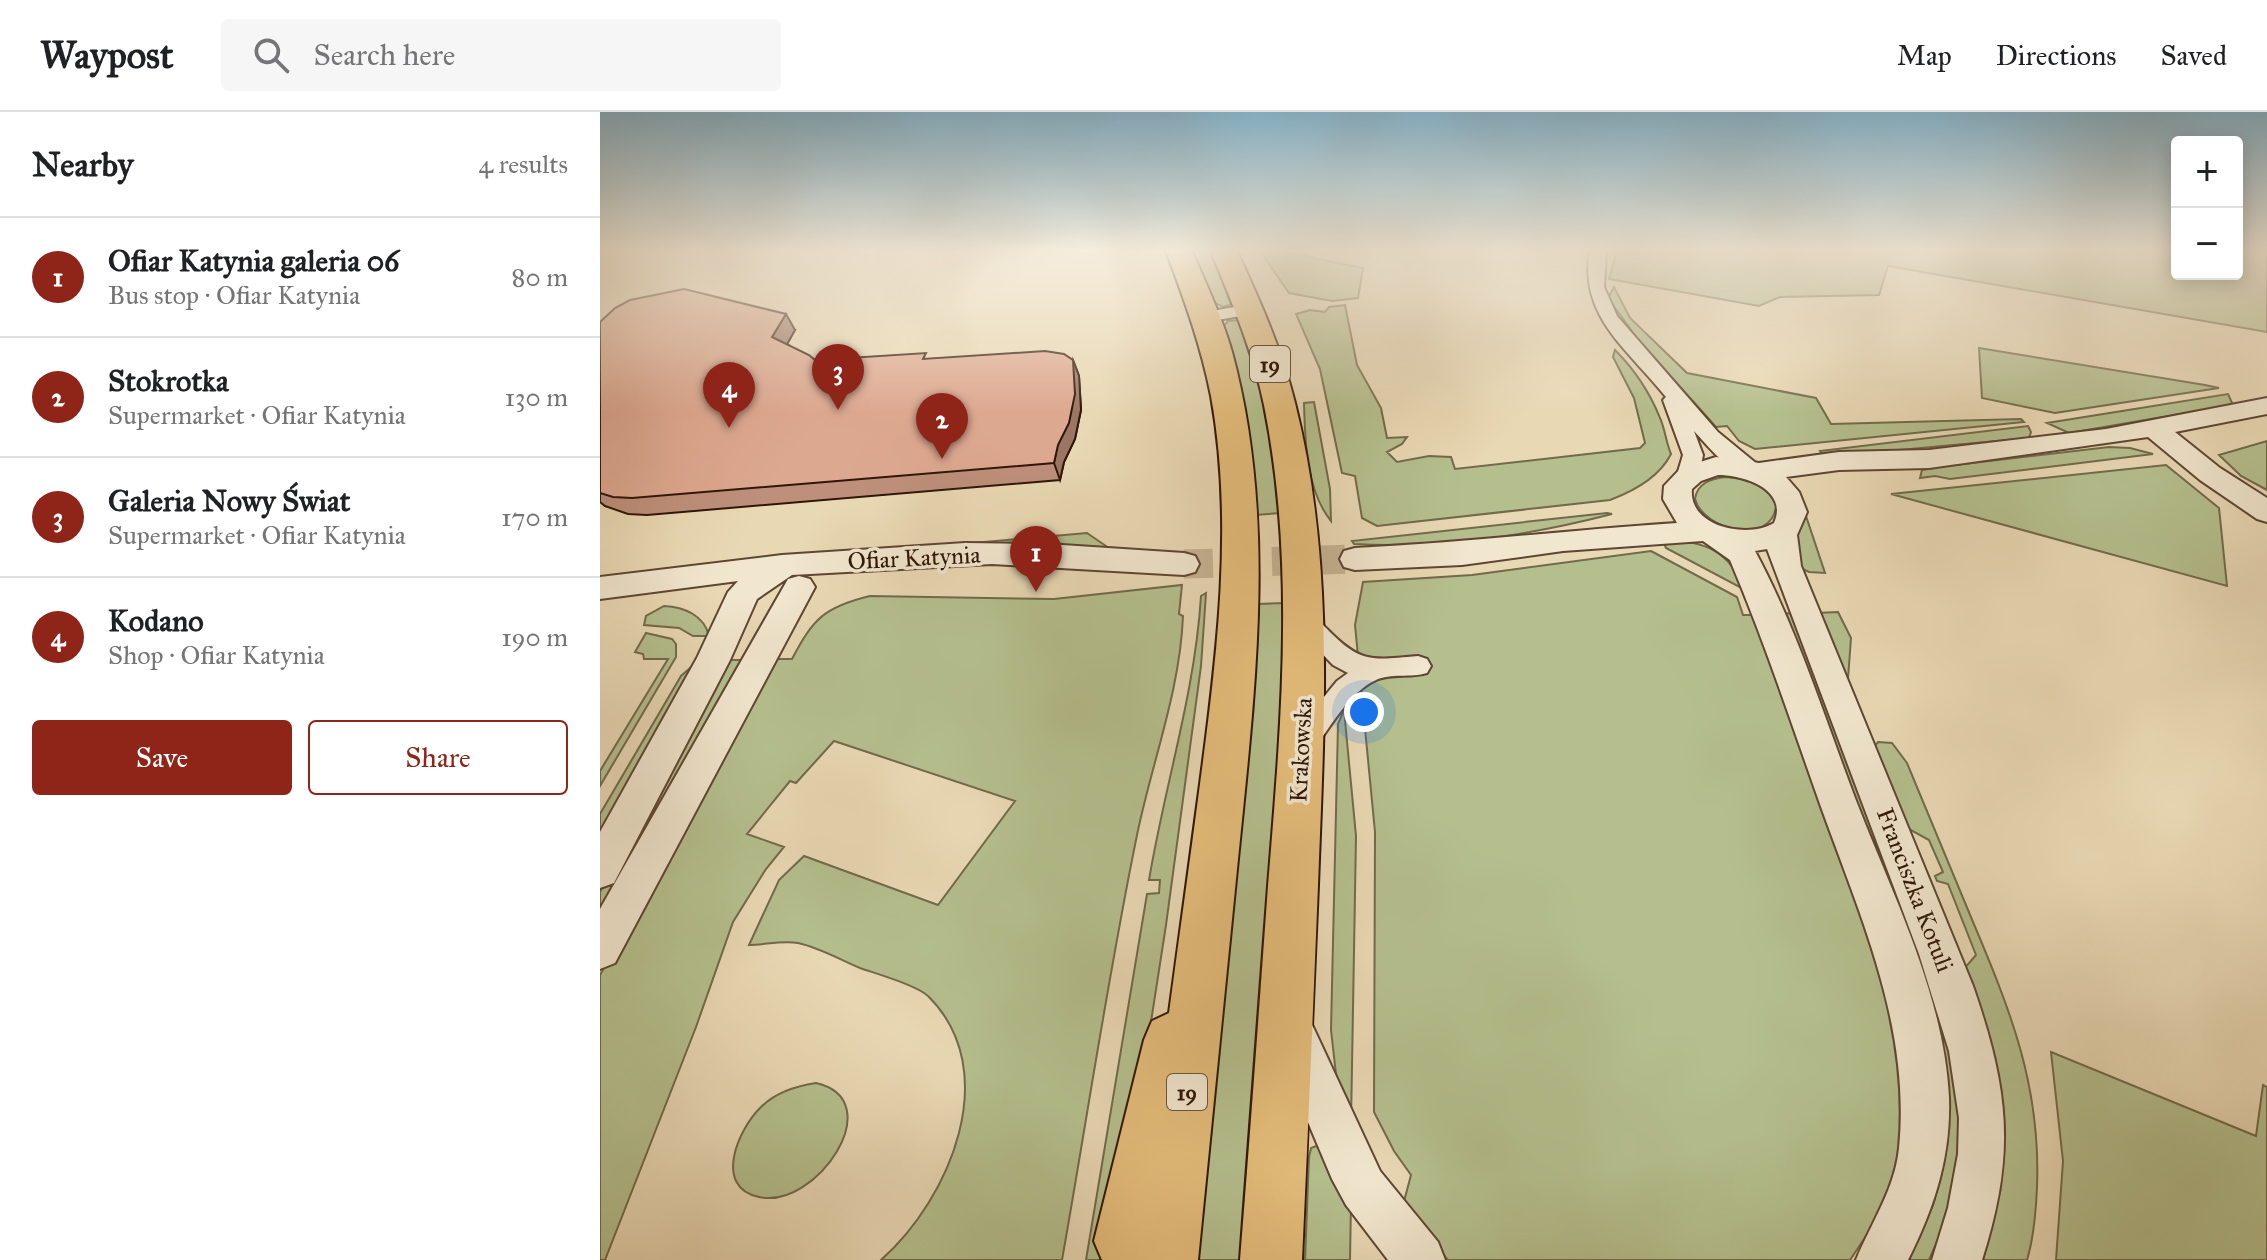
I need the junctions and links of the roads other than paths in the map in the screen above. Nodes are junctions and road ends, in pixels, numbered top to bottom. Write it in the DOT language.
graph roads {
  1 [pos="1201,305"];
  2 [pos="1250,305"];
  3 [pos="1602,305"];
  4 [pos="1252,309"];
  5 [pos="1206,317"];
  6 [pos="1671,393"];
  7 [pos="2267,406"];
  8 [pos="2156,430"];
  9 [pos="1920,459"];
  10 [pos="1754,471"];
  11 [pos="1682,486"];
  12 [pos="2267,512"];
  13 [pos="1788,519"];
  14 [pos="1713,535"];
  15 [pos="1563,541"];
  16 [pos="1355,559"];
  17 [pos="792,577"];
  18 [pos="600,588"];
  19 [pos="744,592"];
  20 [pos="600,602"];
  21 [pos="1303,619"];
  22 [pos="1418,666"];
  23 [pos="1369,671"];
  24 [pos="1302,744"];
  25 [pos="600,870"];
  26 [pos="1911,938"];
  27 [pos="600,949"];
  28 [pos="1286,1016"];
  29 [pos="1137,1254"];
  30 [pos="1271,1260"];
  31 [pos="1420,1260"];
  32 [pos="1881,1260"];
  33 [pos="1957,1260"];
  1 -- 5 [label="main road, 19"];
  2 -- 4 [label="main road, Krakowska / 19"];
  3 -- 6 [label="street"];
  4 -- 5 [label="street"];
  4 -- 21 [label="main road, Krakowska / 19"];
  5 -- 29 [label="main road, 19"];
  6 -- 10 [label="street"];
  6 -- 11 [label="street"];
  7 -- 8 [label="street"];
  8 -- 9 [label="street"];
  8 -- 12 [label="street"];
  9 -- 10 [label="street"];
  9 -- 13 [label="street"];
  10 -- 11 [label="street"];
  10 -- 13 [label="street"];
  11 -- 14 [label="street"];
  11 -- 15 [label="street"];
  13 -- 14 [label="street"];
  13 -- 26 [label="street, Franciszka Kotuli"];
  14 -- 15 [label="street"];
  14 -- 26 [label="street, Franciszka Kotuli"];
  15 -- 16 [label="street"];
  17 -- 17 [label="street, Ofiar Katynia"];
  17 -- 18 [label="street, Ofiar Katynia"];
  17 -- 19 [label="street, Ofiar Katynia"];
  17 -- 27 [label="street"];
  19 -- 20 [label="street, Ofiar Katynia"];
  19 -- 25 [label="street"];
  21 -- 23 [label="street"];
  21 -- 24 [label="main road, Krakowska / 19"];
  22 -- 23 [label="street"];
  23 -- 24 [label="street"];
  24 -- 28 [label="main road, Krakowska / 19"];
  26 -- 32 [label="street"];
  26 -- 33 [label="street, Franciszka Kotuli"];
  28 -- 30 [label="main road, Krakowska / 19"];
  28 -- 31 [label="street"];
}
